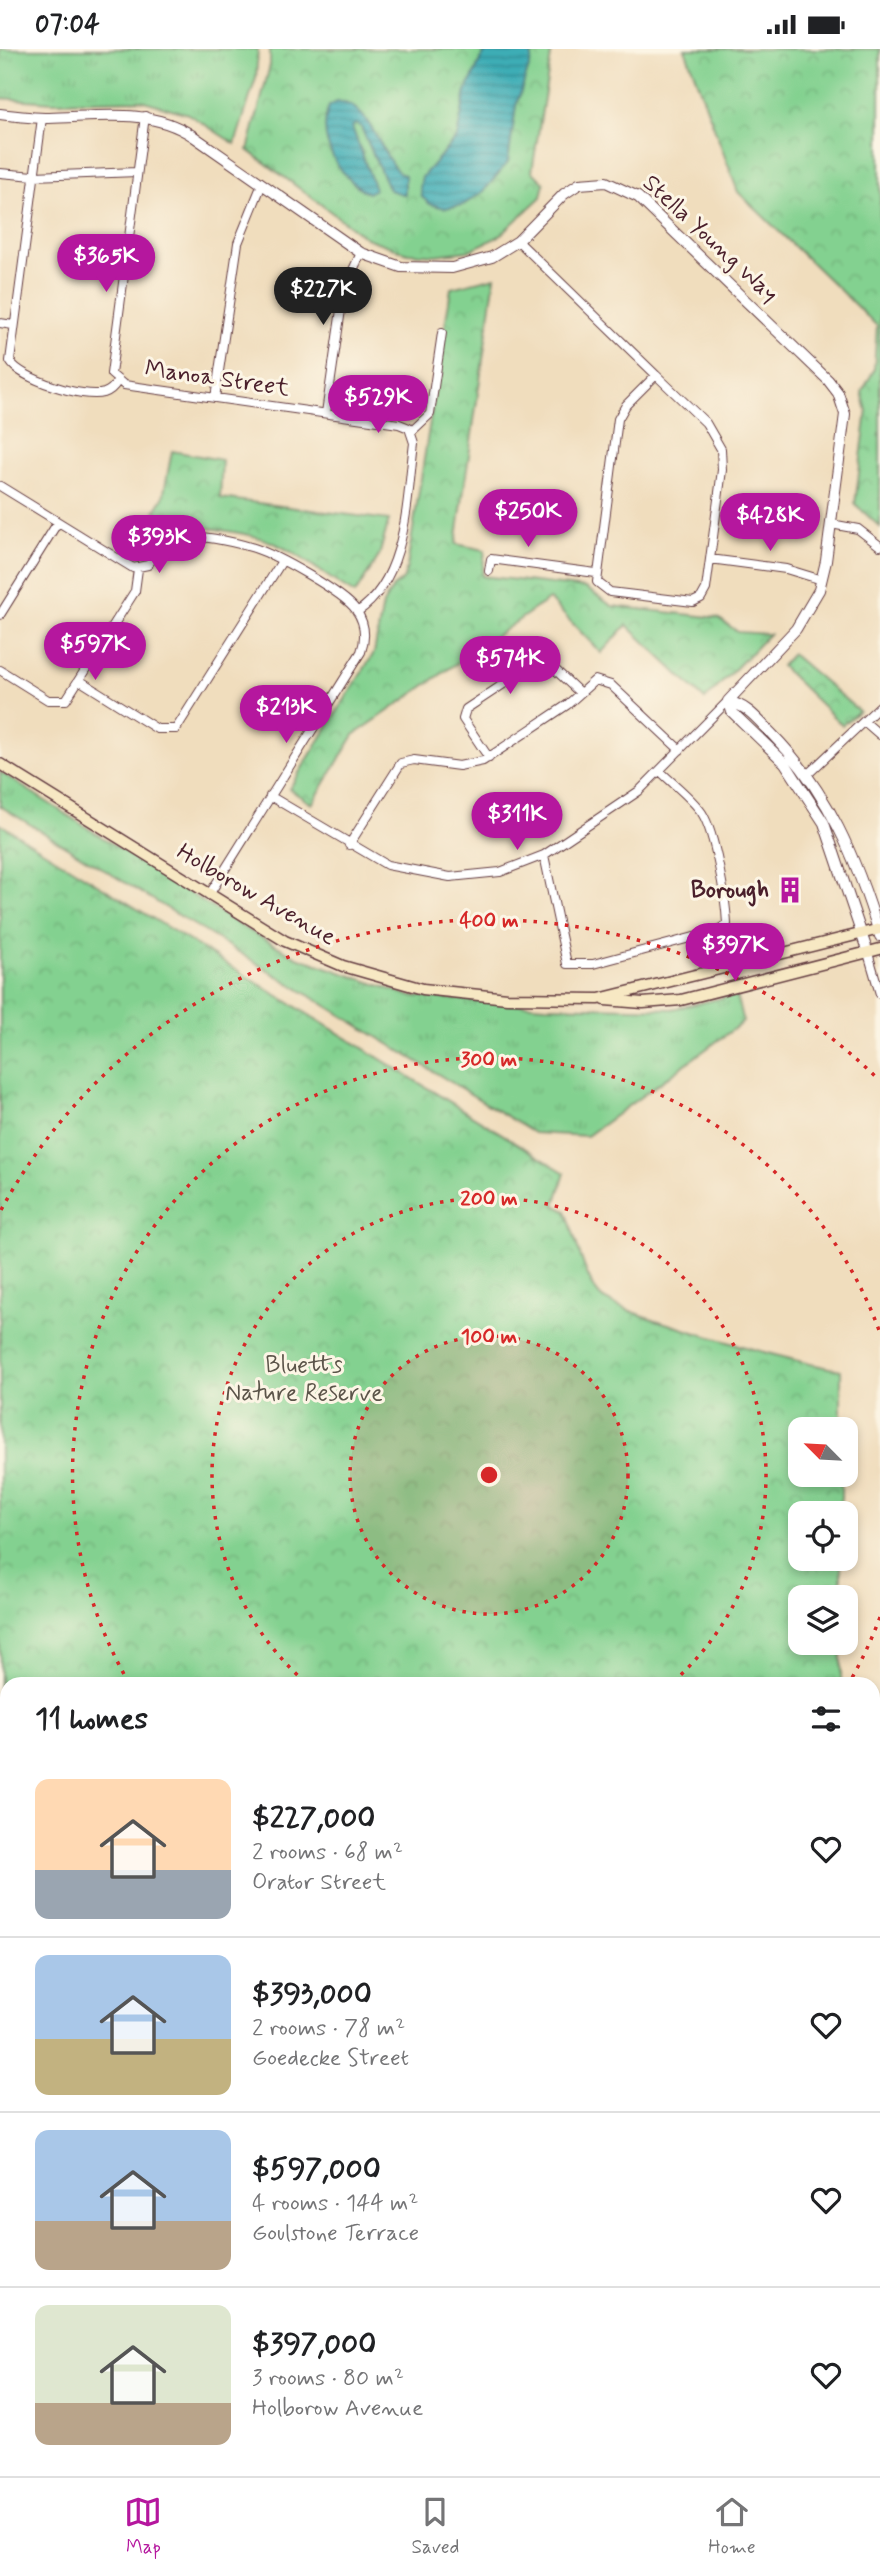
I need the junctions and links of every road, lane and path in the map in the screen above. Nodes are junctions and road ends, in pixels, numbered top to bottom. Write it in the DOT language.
graph roads {
  1 [pos="0,114"];
  2 [pos="145,116"];
  3 [pos="42,118"];
  4 [pos="138,172"];
  5 [pos="0,173"];
  6 [pos="34,176"];
  7 [pos="262,184"];
  8 [pos="518,241"];
  9 [pos="361,253"];
  10 [pos="0,323"];
  11 [pos="13,325"];
  12 [pos="442,333"];
  13 [pos="656,375"];
  14 [pos="117,382"];
  15 [pos="215,398"];
  16 [pos="326,413"];
  17 [pos="412,431"];
  18 [pos="0,486"];
  19 [pos="58,522"];
  20 [pos="831,524"];
  21 [pos="880,546"];
  22 [pos="710,559"];
  23 [pos="282,561"];
  24 [pos="138,569"];
  25 [pos="489,571"];
  26 [pos="596,573"];
  27 [pos="822,580"];
  28 [pos="357,612"];
  29 [pos="0,615"];
  30 [pos="0,670"];
  31 [pos="79,680"];
  32 [pos="580,693"];
  33 [pos="728,701"];
  34 [pos="880,706"];
  35 [pos="865,722"];
  36 [pos="880,735"];
  37 [pos="680,750"];
  38 [pos="489,758"];
  39 [pos="0,764"];
  40 [pos="660,771"];
  41 [pos="807,775"];
  42 [pos="270,796"];
  43 [pos="349,845"];
  44 [pos="544,855"];
  45 [pos="209,895"];
  46 [pos="879,932"];
  47 [pos="862,933"];
  48 [pos="880,949"];
  49 [pos="868,953"];
  50 [pos="880,994"];
  51 [pos="599,999"];
  1 -- 3 [label="street, Stella Young Way"];
  2 -- 3 [label="street, Stella Young Way"];
  2 -- 4 [label="street, Manoa Street"];
  2 -- 7 [label="street, Stella Young Way"];
  3 -- 6 [label="street"];
  4 -- 6 [label="street"];
  4 -- 14 [label="street, Manoa Street"];
  5 -- 6 [label="street"];
  6 -- 11 [label="street"];
  7 -- 9 [label="street, Stella Young Way"];
  7 -- 15 [label="street"];
  8 -- 9 [label="street, Stella Young Way"];
  8 -- 13 [label="street"];
  8 -- 20 [label="street, Stella Young Way"];
  9 -- 16 [label="street"];
  10 -- 11 [label="street"];
  11 -- 14 [label="street"];
  12 -- 17 [label="street"];
  13 -- 22 [label="street"];
  13 -- 26 [label="street"];
  14 -- 15 [label="street, Manoa Street"];
  15 -- 16 [label="street, Manoa Street"];
  16 -- 17 [label="street, Manoa Street"];
  17 -- 28 [label="street"];
  18 -- 19 [label="street"];
  19 -- 24 [label="street"];
  19 -- 29 [label="street"];
  20 -- 21 [label="street"];
  20 -- 27 [label="street, Stella Young Way"];
  22 -- 26 [label="street"];
  22 -- 27 [label="street"];
  23 -- 24 [label="street"];
  23 -- 28 [label="street"];
  23 -- 31 [label="street"];
  24 -- 31 [label="street"];
  25 -- 26 [label="street"];
  27 -- 33 [label="street, Stella Young Way"];
  28 -- 42 [label="street"];
  30 -- 31 [label="street"];
  32 -- 37 [label="street"];
  32 -- 38 [label="street"];
  32 -- 38 [label="street"];
  33 -- 37 [label="street"];
  34 -- 35 [label="street"];
  35 -- 36 [label="street"];
  35 -- 41 [label="street"];
  37 -- 40 [label="street"];
  38 -- 43 [label="street"];
  39 -- 45 [label="main road, Holborow Avenue"];
  40 -- 44 [label="street"];
  40 -- 44 [label="street"];
  41 -- 46 [label="street"];
  41 -- 47 [label="street"];
  42 -- 43 [label="street"];
  42 -- 45 [label="street"];
  43 -- 44 [label="street"];
  45 -- 51 [label="main road, Holborow Avenue"];
  46 -- 47 [label="main road, Holborow Avenue"];
  47 -- 49 [label="street"];
  47 -- 51 [label="main road, Holborow Avenue"];
  48 -- 49 [label="main road, Holborow Avenue"];
  49 -- 50 [label="street"];
  49 -- 51 [label="main road, Holborow Avenue"];
}
